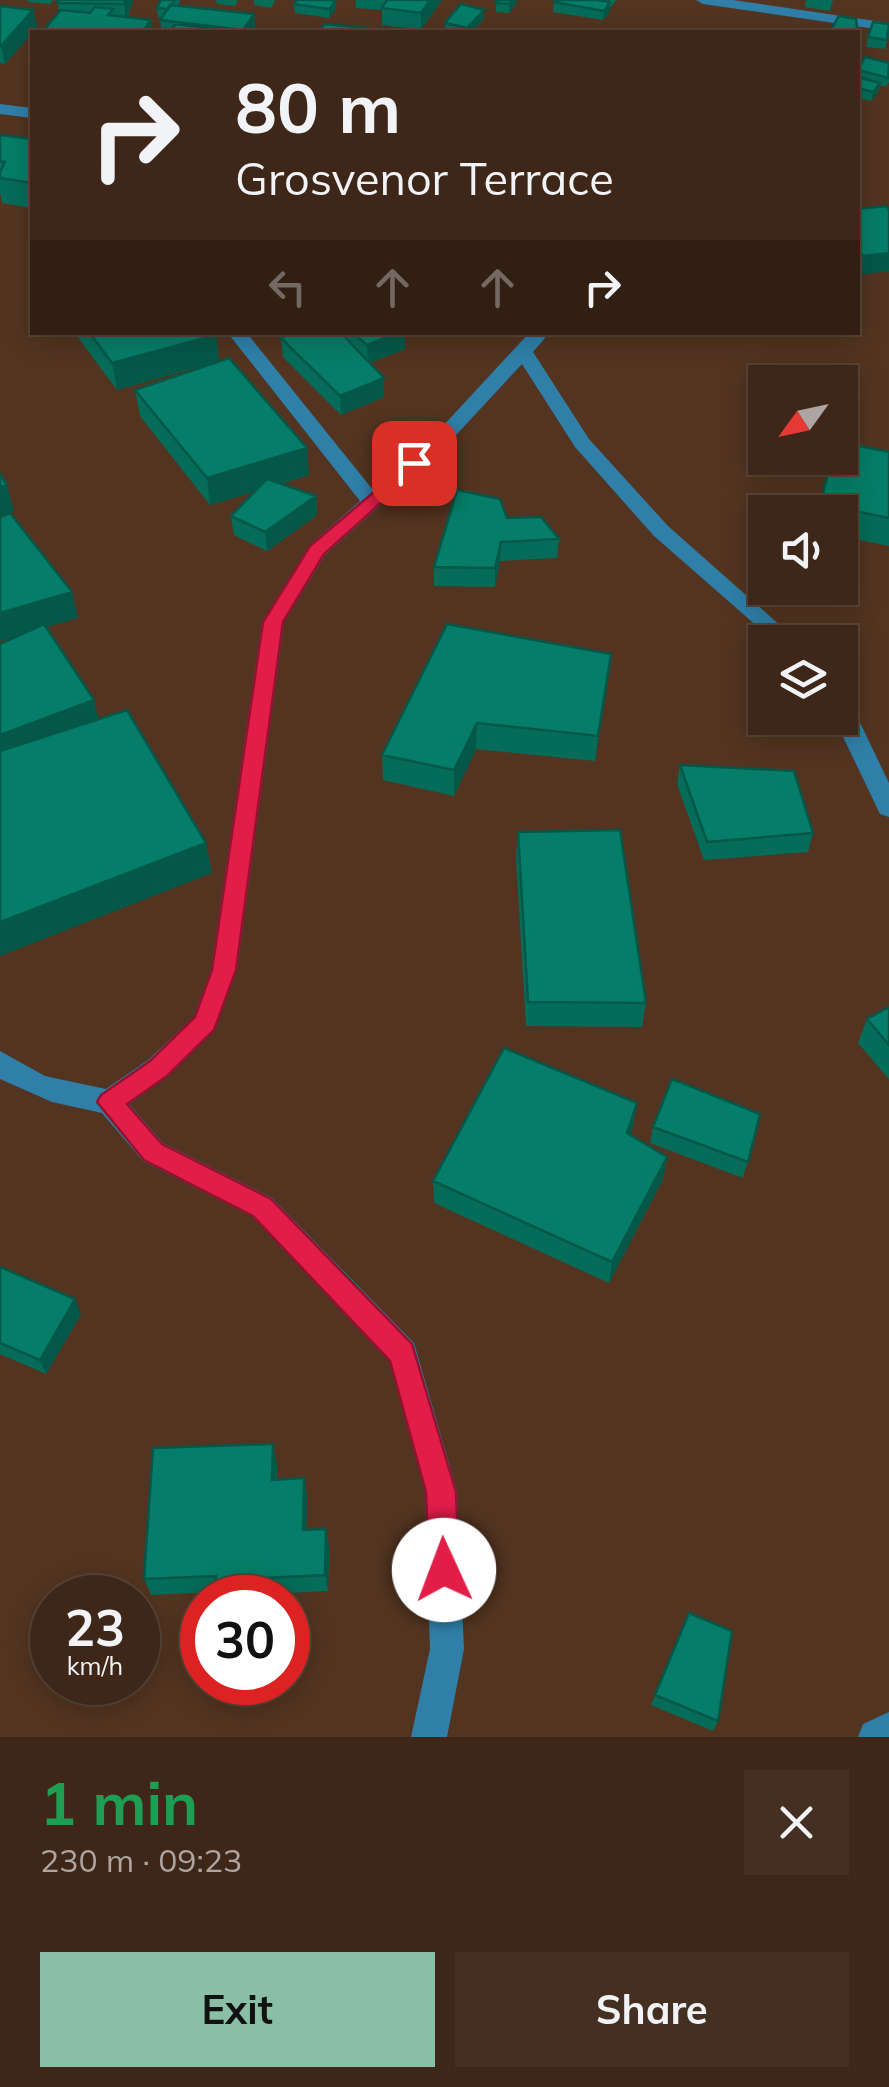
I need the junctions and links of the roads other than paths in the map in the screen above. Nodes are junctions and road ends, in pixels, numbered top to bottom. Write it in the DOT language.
graph roads {
  1 [pos="703,0"];
  2 [pos="889,26"];
  3 [pos="0,109"];
  4 [pos="30,113"];
  5 [pos="238,335"];
  6 [pos="538,335"];
  7 [pos="524,352"];
  8 [pos="370,500"];
  9 [pos="769,625"];
  10 [pos="854,735"];
  11 [pos="889,808"];
  12 [pos="0,1062"];
  13 [pos="110,1102"];
  14 [pos="889,1730"];
  15 [pos="429,1737"];
  16 [pos="876,1737"];
  1 -- 2 [label="street"];
  3 -- 4 [label="street"];
  5 -- 8 [label="street"];
  6 -- 7 [label="street"];
  7 -- 8 [label="street"];
  7 -- 9 [label="street"];
  8 -- 13 [label="street"];
  10 -- 11 [label="street"];
  12 -- 13 [label="street"];
  13 -- 15 [label="street"];
  14 -- 16 [label="street"];
}
